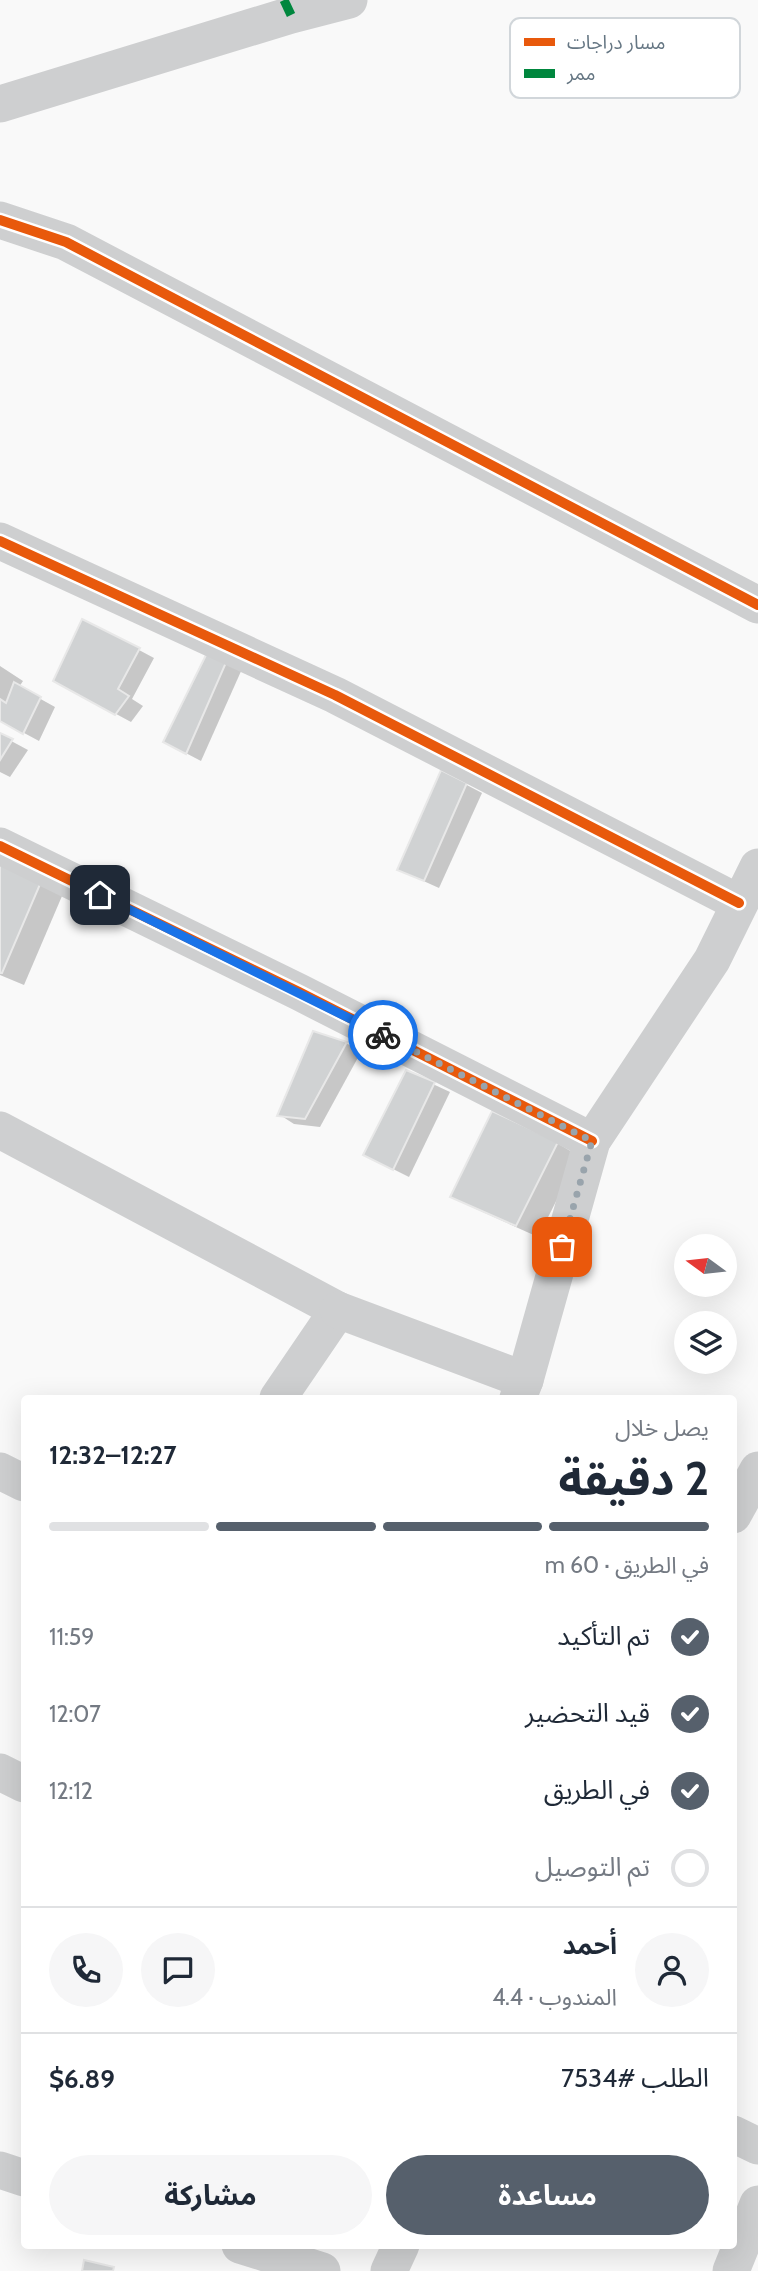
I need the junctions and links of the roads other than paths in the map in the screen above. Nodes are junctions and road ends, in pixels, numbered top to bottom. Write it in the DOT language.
graph roads {
  1 [pos="349,0"];
  2 [pos="0,104"];
  3 [pos="0,220"];
  4 [pos="0,541"];
  5 [pos="758,605"];
  6 [pos="0,846"];
  7 [pos="758,867"];
  8 [pos="738,903"];
  9 [pos="0,1130"];
  10 [pos="592,1141"];
  11 [pos="338,1310"];
  12 [pos="521,1389"];
  13 [pos="280,1395"];
  14 [pos="758,1469"];
  15 [pos="0,1471"];
  16 [pos="21,1482"];
  17 [pos="737,1508"];
  18 [pos="0,1772"];
  19 [pos="21,1782"];
  20 [pos="737,2136"];
  21 [pos="758,2146"];
  22 [pos="0,2170"];
  23 [pos="21,2177"];
  24 [pos="758,2204"];
  25 [pos="253,2249"];
  26 [pos="399,2249"];
  27 [pos="323,2271"];
  28 [pos="389,2271"];
  29 [pos="731,2271"];
  1 -- 2 [label="street"];
  3 -- 5 [label="street"];
  4 -- 8 [label="street"];
  6 -- 10 [label="street"];
  7 -- 8 [label="street"];
  8 -- 10 [label="street"];
  9 -- 11 [label="street"];
  10 -- 12 [label="street"];
  11 -- 12 [label="street"];
  11 -- 13 [label="street"];
  14 -- 17 [label="street"];
  15 -- 16 [label="street"];
  18 -- 19 [label="street"];
  20 -- 21 [label="street"];
  22 -- 23 [label="street"];
  24 -- 29 [label="street"];
  25 -- 27 [label="street"];
  26 -- 28 [label="street"];
}
